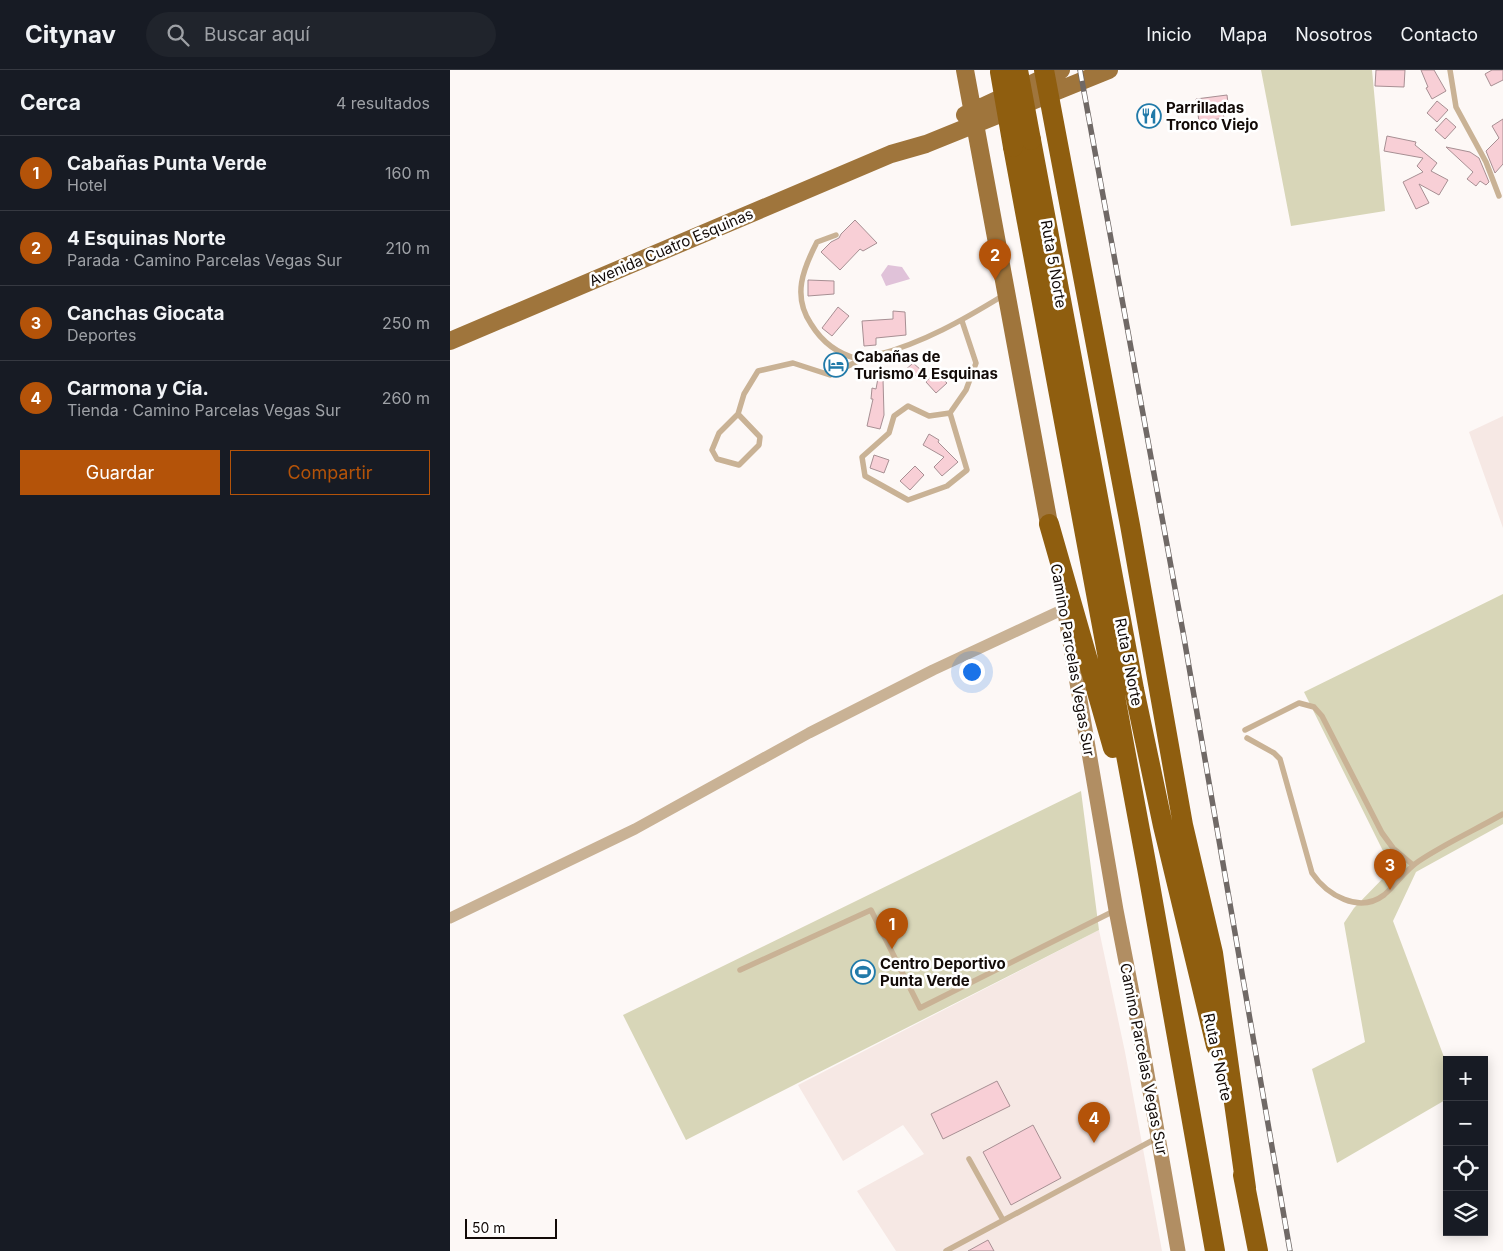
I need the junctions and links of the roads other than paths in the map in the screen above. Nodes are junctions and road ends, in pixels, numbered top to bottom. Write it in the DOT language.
graph roads {
  1 [pos="1108,70"];
  2 [pos="1450,70"];
  3 [pos="1006,71"];
  4 [pos="1092,75"];
  5 [pos="967,77"];
  6 [pos="1050,78"];
  7 [pos="973,118"];
  8 [pos="950,122"];
  9 [pos="937,140"];
  10 [pos="1022,143"];
  11 [pos="891,154"];
  12 [pos="981,164"];
  13 [pos="1499,196"];
  14 [pos="836,235"];
  15 [pos="1006,294"];
  16 [pos="962,321"];
  17 [pos="450,341"];
  18 [pos="860,360"];
  19 [pos="950,413"];
  20 [pos="738,414"];
  21 [pos="1049,524"];
  22 [pos="1064,609"];
  23 [pos="1245,730"];
  24 [pos="1247,738"];
  25 [pos="1503,814"];
  26 [pos="1413,865"];
  27 [pos="1147,868"];
  28 [pos="1116,910"];
  29 [pos="450,918"];
  30 [pos="740,970"];
  31 [pos="1159,1137"];
  32 [pos="969,1160"];
  33 [pos="1246,1188"];
  34 [pos="1003,1220"];
  35 [pos="946,1251"];
  36 [pos="1178,1251"];
  37 [pos="1215,1251"];
  38 [pos="1258,1251"];
  1 -- 4 [label="main road, Avenida Cuatro Esquinas"];
  2 -- 13 [label="lane"];
  3 -- 10 [label="highway, Ruta 5 Norte, bridge"];
  4 -- 6 [label="main road, Avenida Cuatro Esquinas"];
  5 -- 7 [label="main road, Camino Parcelas Vegas Sur"];
  5 -- 8 [label="main road"];
  6 -- 7 [label="main road, Avenida Cuatro Esquinas"];
  6 -- 33 [label="highway"];
  7 -- 8 [label="main road, Avenida Cuatro Esquinas"];
  7 -- 9 [label="main road, Avenida Cuatro Esquinas"];
  7 -- 12 [label="main road, Camino Parcelas Vegas Sur"];
  8 -- 11 [label="main road, Avenida Cuatro Esquinas"];
  9 -- 11 [label="main road, Avenida Cuatro Esquinas"];
  9 -- 12 [label="main road"];
  10 -- 27 [label="highway, Ruta 5 Norte"];
  10 -- 33 [label="highway, Ruta 5 Norte"];
  11 -- 17 [label="main road, Avenida Cuatro Esquinas"];
  12 -- 15 [label="main road, Camino Parcelas Vegas Sur"];
  14 -- 18 [label="lane"];
  15 -- 16 [label="lane"];
  15 -- 21 [label="main road, Camino Parcelas Vegas Sur"];
  16 -- 18 [label="lane"];
  16 -- 19 [label="lane"];
  18 -- 20 [label="lane"];
  19 -- 19 [label="lane"];
  20 -- 20 [label="lane"];
  21 -- 22 [label="street, Camino Parcelas Vegas Sur"];
  21 -- 27 [label="highway"];
  22 -- 28 [label="street, Camino Parcelas Vegas Sur"];
  22 -- 29 [label="street"];
  23 -- 26 [label="lane"];
  24 -- 26 [label="lane"];
  25 -- 26 [label="lane"];
  27 -- 37 [label="highway, Ruta 5 Norte"];
  28 -- 30 [label="lane"];
  28 -- 31 [label="street, Camino Parcelas Vegas Sur"];
  31 -- 34 [label="lane"];
  31 -- 36 [label="street, Camino Parcelas Vegas Sur"];
  32 -- 34 [label="lane"];
  33 -- 38 [label="highway, Ruta 5 Norte"];
  34 -- 35 [label="lane"];
}
